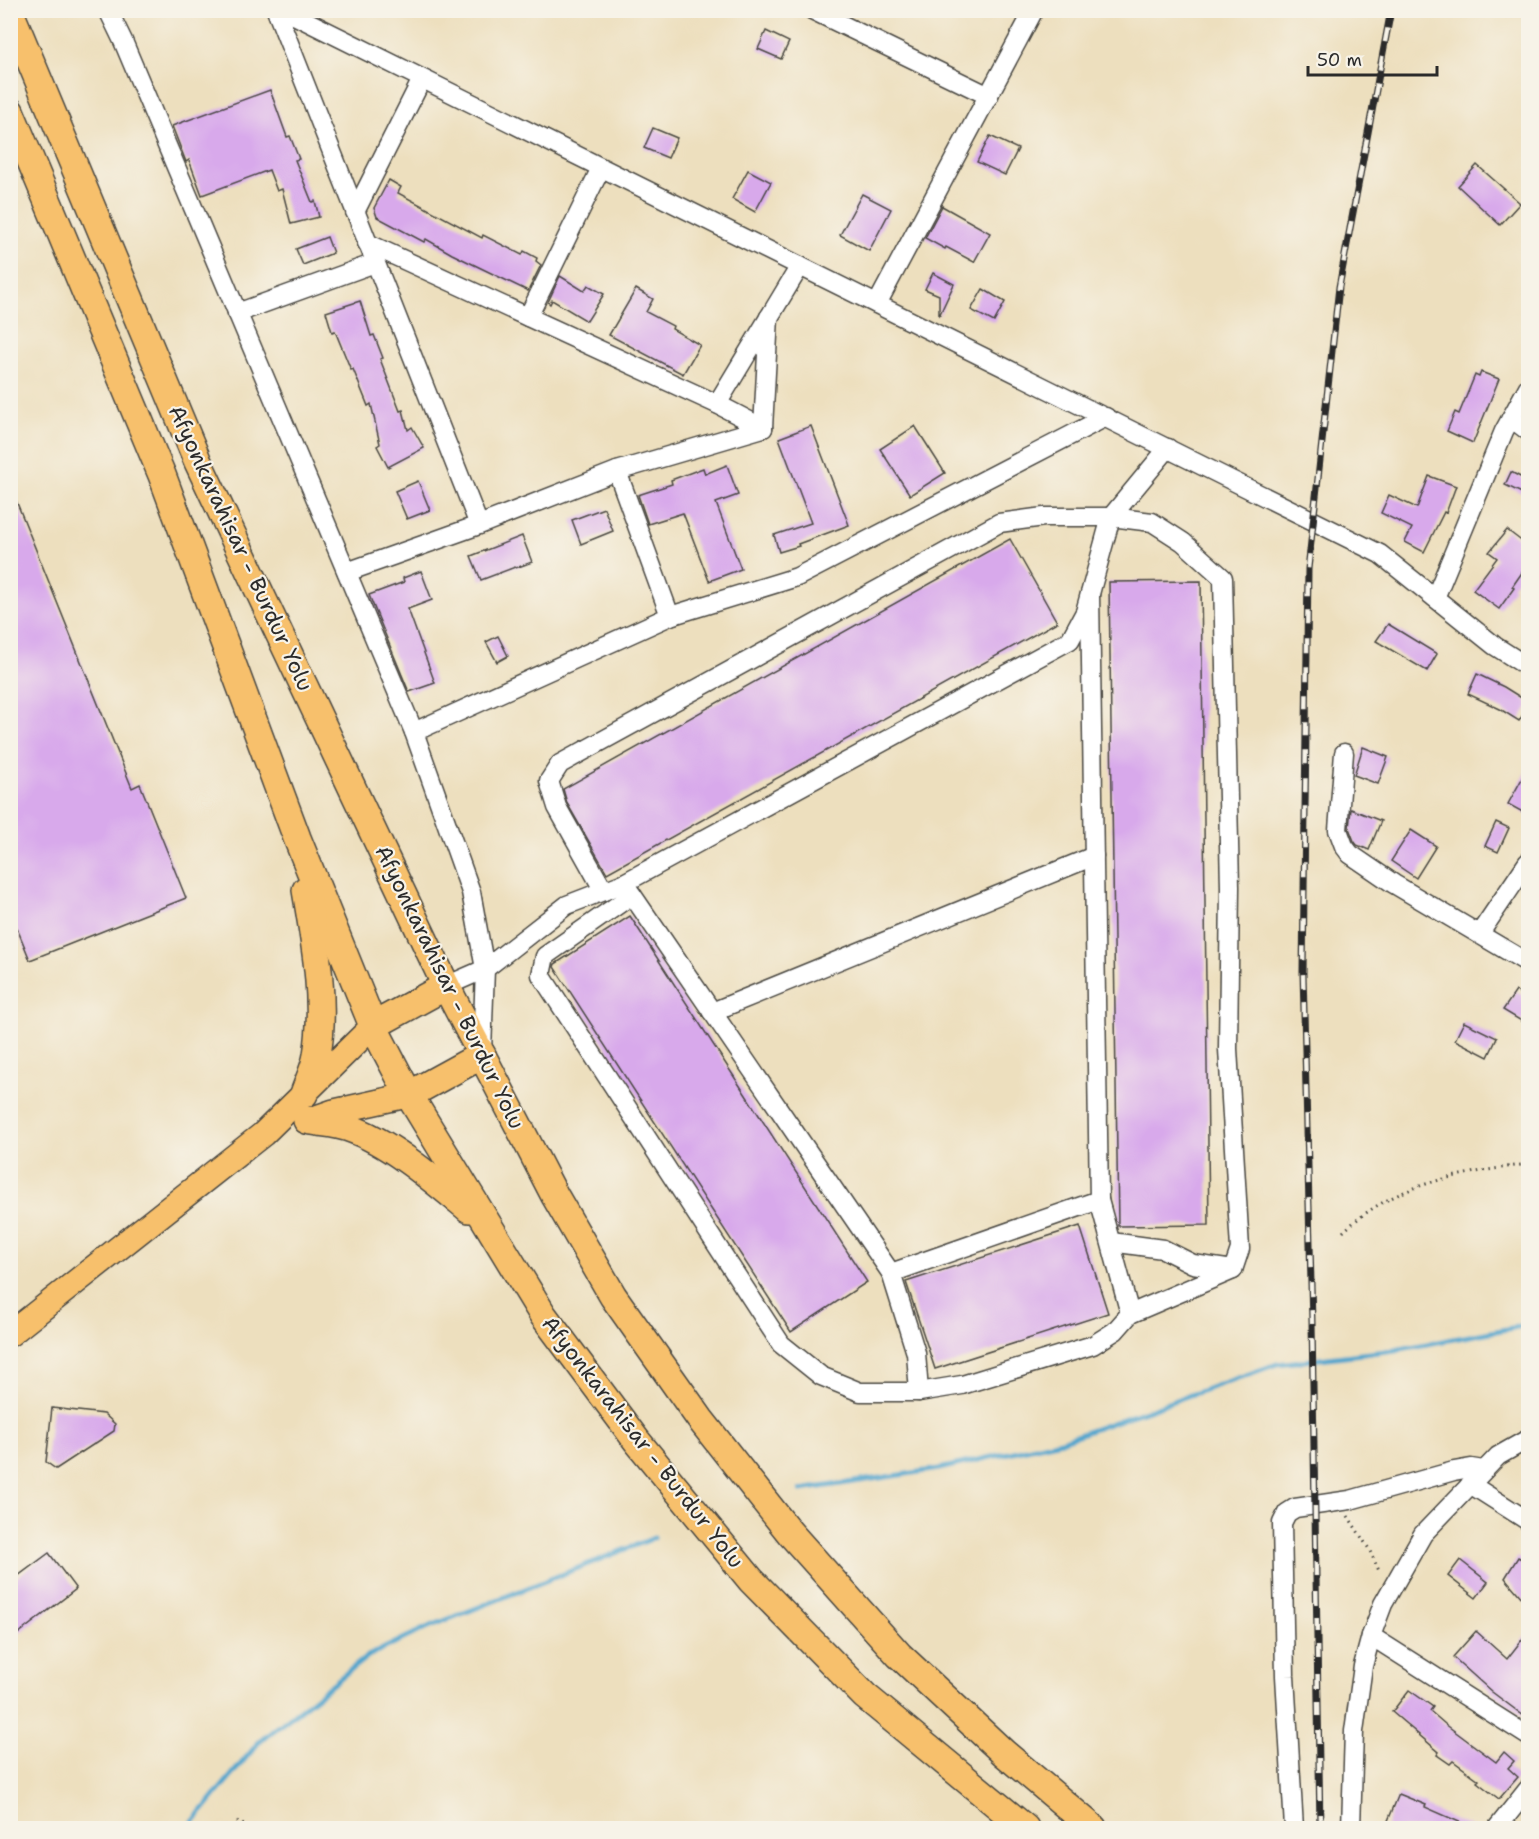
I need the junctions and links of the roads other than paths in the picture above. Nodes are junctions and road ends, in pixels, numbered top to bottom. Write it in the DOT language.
graph roads {
  1 [pos="108,10"];
  2 [pos="276,10"];
  3 [pos="284,10"];
  4 [pos="812,10"];
  5 [pos="1034,10"];
  6 [pos="10,12"];
  7 [pos="422,79"];
  8 [pos="990,96"];
  9 [pos="10,111"];
  10 [pos="601,168"];
  11 [pos="355,212"];
  12 [pos="367,243"];
  13 [pos="375,263"];
  14 [pos="800,266"];
  15 [pos="877,304"];
  16 [pos="237,313"];
  17 [pos="528,317"];
  18 [pos="769,317"];
  19 [pos="1528,387"];
  20 [pos="717,404"];
  21 [pos="1106,417"];
  22 [pos="1511,418"];
  23 [pos="763,428"];
  24 [pos="1528,431"];
  25 [pos="1168,448"];
  26 [pos="617,471"];
  27 [pos="1111,517"];
  28 [pos="479,525"];
  29 [pos="347,572"];
  30 [pos="1090,594"];
  31 [pos="1435,598"];
  32 [pos="670,616"];
  33 [pos="1528,667"];
  34 [pos="414,732"];
  35 [pos="1344,753"];
  36 [pos="297,838"];
  37 [pos="1094,856"];
  38 [pos="1528,862"];
  39 [pos="628,889"];
  40 [pos="604,891"];
  41 [pos="1480,933"];
  42 [pos="1528,963"];
  43 [pos="485,969"];
  44 [pos="446,986"];
  45 [pos="712,1012"];
  46 [pos="373,1026"];
  47 [pos="482,1055"];
  48 [pos="409,1095"];
  49 [pos="305,1107"];
  50 [pos="1099,1200"];
  51 [pos="485,1222"];
  52 [pos="1111,1242"];
  53 [pos="1233,1270"];
  54 [pos="891,1273"];
  55 [pos="1130,1314"];
  56 [pos="10,1334"];
  57 [pos="919,1392"];
  58 [pos="1528,1439"];
  59 [pos="1484,1470"];
  60 [pos="1470,1484"];
  61 [pos="1528,1521"];
  62 [pos="1371,1636"];
  63 [pos="1528,1736"];
  64 [pos="1528,1789"];
  65 [pos="1025,1828"];
  66 [pos="1093,1828"];
  67 [pos="1294,1828"];
  68 [pos="1351,1828"];
  69 [pos="1497,1828"];
  1 -- 16 [label="street"];
  2 -- 11 [label="street"];
  3 -- 7 [label="street"];
  4 -- 8 [label="street"];
  5 -- 8 [label="street"];
  6 -- 44 [label="highway, Afyonkarahisar - Burdur Yolu"];
  7 -- 10 [label="street"];
  7 -- 11 [label="street"];
  8 -- 15 [label="street"];
  9 -- 36 [label="highway, Afyonkarahisar - Burdur Yolu"];
  10 -- 14 [label="street"];
  10 -- 17 [label="street"];
  11 -- 12 [label="street"];
  12 -- 13 [label="street"];
  12 -- 17 [label="street"];
  13 -- 16 [label="street"];
  13 -- 28 [label="street"];
  14 -- 15 [label="street"];
  14 -- 18 [label="street"];
  15 -- 21 [label="street"];
  16 -- 29 [label="street"];
  17 -- 20 [label="street"];
  18 -- 20 [label="street"];
  18 -- 23 [label="street"];
  19 -- 22 [label="street"];
  20 -- 23 [label="street"];
  21 -- 25 [label="street"];
  21 -- 32 [label="street"];
  22 -- 24 [label="street"];
  22 -- 31 [label="street"];
  23 -- 26 [label="street"];
  25 -- 27 [label="street"];
  25 -- 31 [label="street"];
  26 -- 28 [label="street"];
  26 -- 32 [label="street"];
  27 -- 30 [label="street"];
  27 -- 40 [label="street"];
  27 -- 53 [label="street"];
  28 -- 29 [label="street"];
  29 -- 34 [label="street"];
  30 -- 37 [label="street"];
  30 -- 39 [label="street"];
  31 -- 33 [label="street"];
  32 -- 34 [label="street"];
  34 -- 43 [label="street"];
  35 -- 41 [label="street"];
  36 -- 46 [label="highway, Afyonkarahisar - Burdur Yolu"];
  36 -- 49 [label="highway"];
  37 -- 45 [label="street"];
  37 -- 50 [label="street"];
  38 -- 41 [label="street"];
  39 -- 40 [label="street"];
  39 -- 45 [label="street"];
  39 -- 57 [label="street"];
  40 -- 43 [label="street"];
  41 -- 42 [label="street"];
  43 -- 44 [label="street"];
  43 -- 47 [label="street"];
  44 -- 46 [label="highway"];
  44 -- 47 [label="highway, Afyonkarahisar - Burdur Yolu"];
  45 -- 54 [label="street"];
  46 -- 48 [label="highway, Afyonkarahisar - Burdur Yolu"];
  46 -- 49 [label="main road"];
  47 -- 48 [label="highway"];
  47 -- 66 [label="highway, Afyonkarahisar - Burdur Yolu"];
  48 -- 49 [label="main road"];
  48 -- 51 [label="highway, Afyonkarahisar - Burdur Yolu"];
  49 -- 51 [label="highway"];
  49 -- 56 [label="main road"];
  50 -- 52 [label="street"];
  50 -- 54 [label="street"];
  51 -- 65 [label="highway, Afyonkarahisar - Burdur Yolu"];
  52 -- 53 [label="street"];
  52 -- 55 [label="street"];
  53 -- 55 [label="street"];
  54 -- 57 [label="street"];
  55 -- 57 [label="street"];
  58 -- 59 [label="street"];
  59 -- 60 [label="street"];
  59 -- 67 [label="street"];
  60 -- 61 [label="street"];
  60 -- 62 [label="street"];
  62 -- 63 [label="street"];
  62 -- 68 [label="street"];
  64 -- 69 [label="street"];
}
